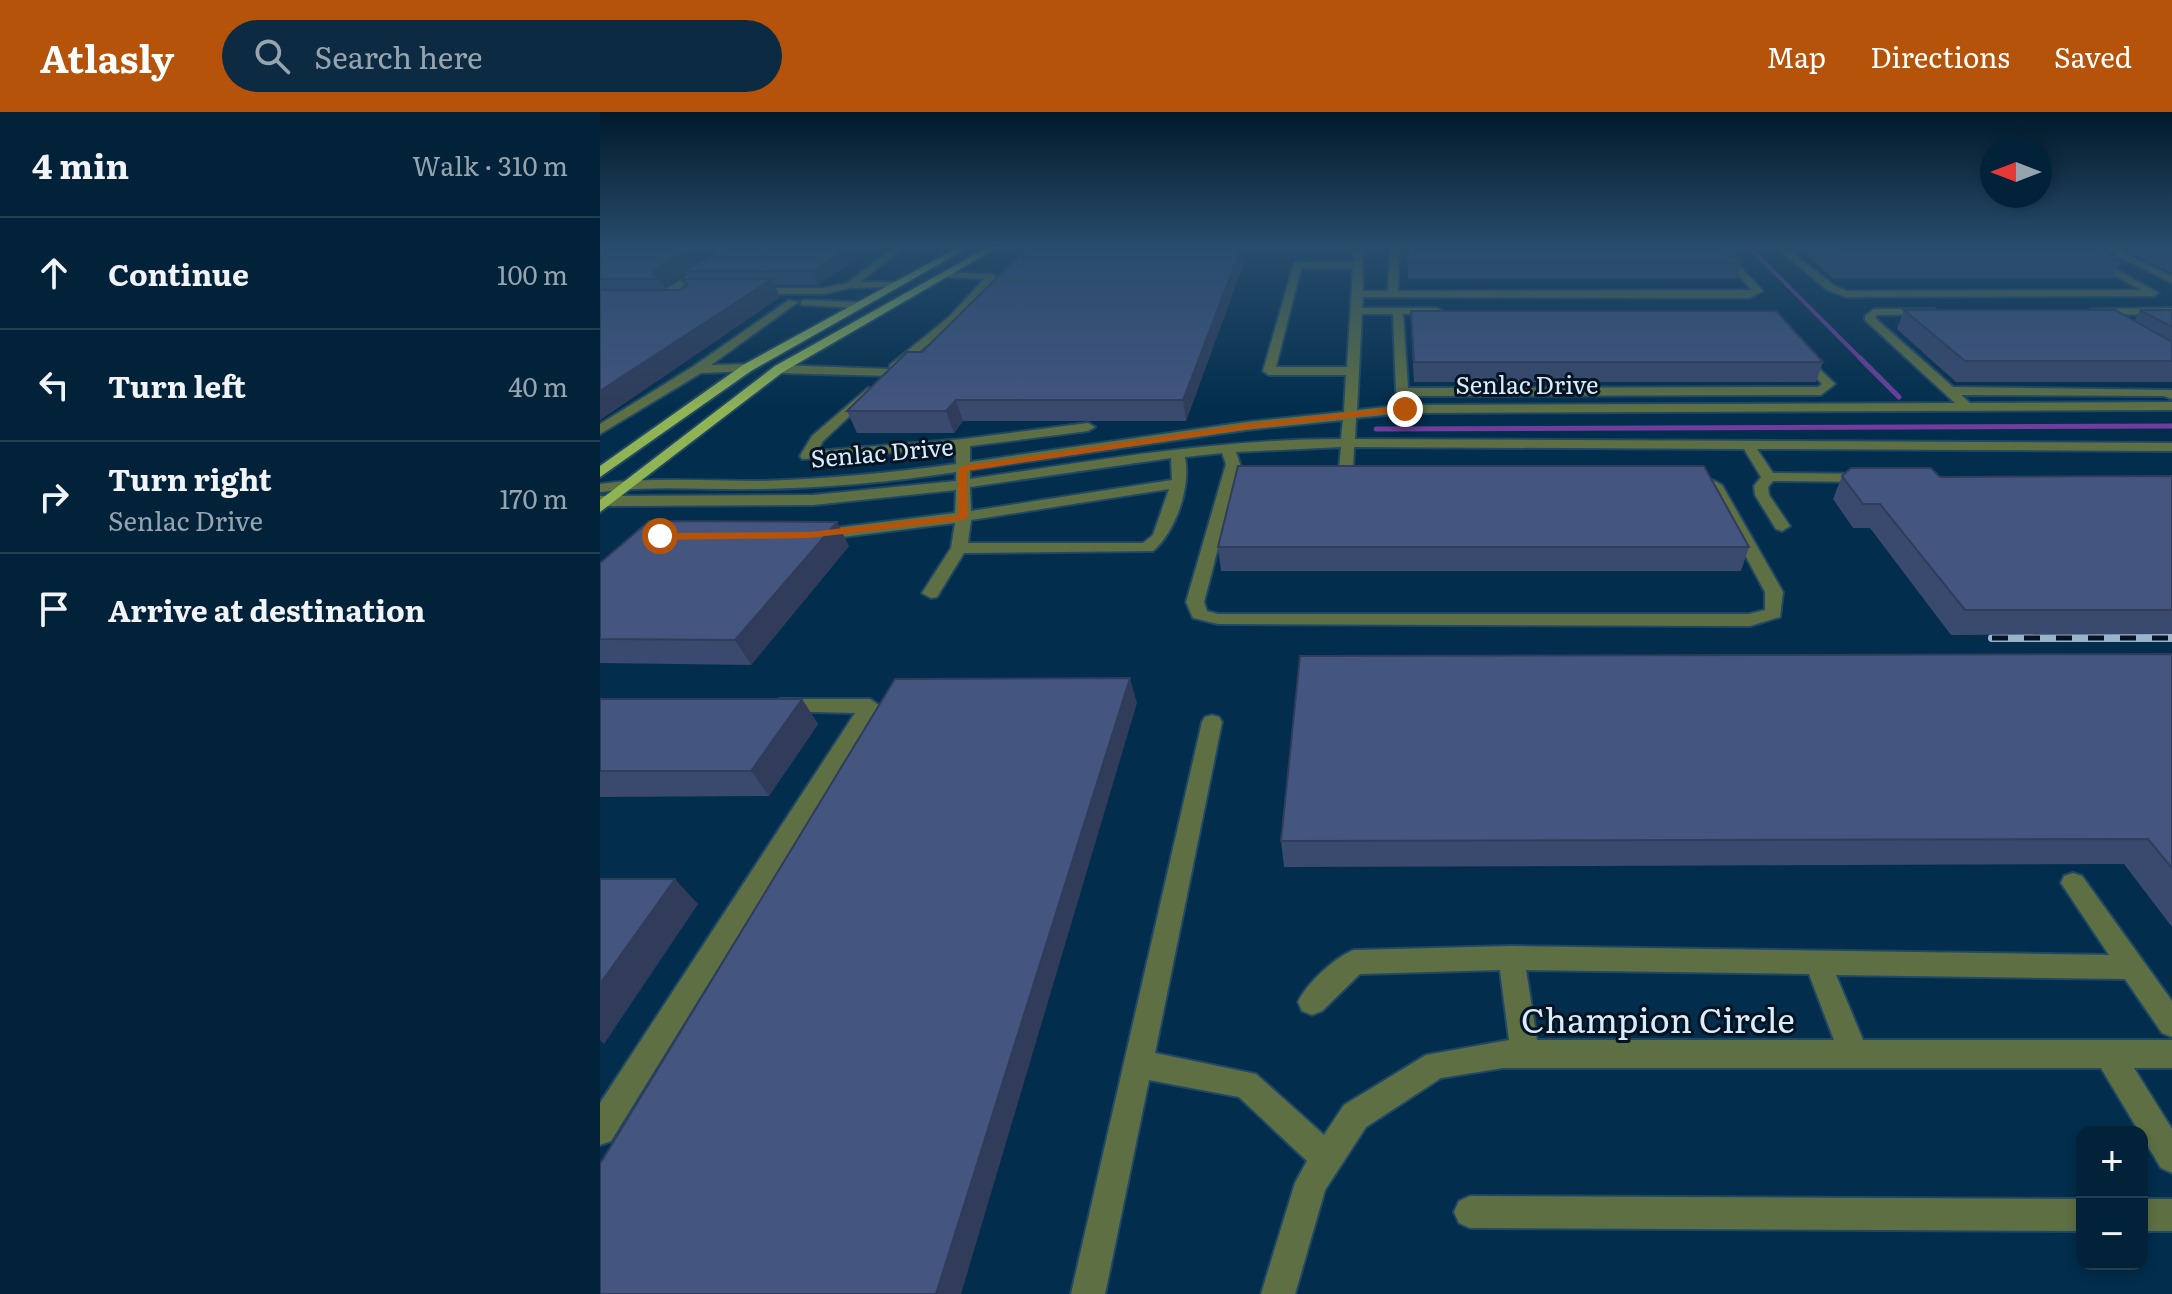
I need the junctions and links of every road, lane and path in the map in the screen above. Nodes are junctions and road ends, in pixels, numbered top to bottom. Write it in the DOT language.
graph roads {
  1 [pos="864,301"];
  2 [pos="898,301"];
  3 [pos="970,301"];
  4 [pos="1287,301"];
  5 [pos="1358,301"];
  6 [pos="659,302"];
  7 [pos="704,302"];
  8 [pos="749,302"];
  9 [pos="793,302"];
  10 [pos="857,305"];
  11 [pos="1357,311"];
  12 [pos="1398,311"];
  13 [pos="1445,311"];
  14 [pos="1950,311"];
  15 [pos="2172,311"];
  16 [pos="2111,326"];
  17 [pos="1797,349"];
  18 [pos="747,368"];
  19 [pos="698,369"];
  20 [pos="779,369"];
  21 [pos="1353,371"];
  22 [pos="889,373"];
  23 [pos="1821,391"];
  24 [pos="1949,391"];
  25 [pos="1480,392"];
  26 [pos="2172,395"];
  27 [pos="1855,406"];
  28 [pos="1966,406"];
  29 [pos="2172,406"];
  30 [pos="1480,407"];
  31 [pos="1351,414"];
  32 [pos="1088,427"];
  33 [pos="600,430"];
  34 [pos="963,443"];
  35 [pos="1347,443"];
  36 [pos="1749,447"];
  37 [pos="2172,447"];
  38 [pos="1227,448"];
  39 [pos="1177,453"];
  40 [pos="1347,470"];
  41 [pos="1682,471"];
  42 [pos="600,473"];
  43 [pos="963,476"];
  44 [pos="1769,477"];
  45 [pos="1877,478"];
  46 [pos="1178,483"];
  47 [pos="630,484"];
  48 [pos="601,500"];
  49 [pos="963,517"];
  50 [pos="1782,526"];
  51 [pos="797,535"];
  52 [pos="959,548"];
  53 [pos="931,593"];
  54 [pos="759,706"];
  55 [pos="1212,722"];
  56 [pos="2073,883"];
  57 [pos="1511,958"];
  58 [pos="1818,962"];
  59 [pos="2132,967"];
  60 [pos="1312,1002"];
  61 [pos="2172,1024"];
  62 [pos="1525,1054"];
  63 [pos="1854,1054"];
  64 [pos="2172,1054"];
  65 [pos="2110,1056"];
  66 [pos="1138,1064"];
  67 [pos="611,1096"];
  68 [pos="600,1130"];
  69 [pos="2172,1157"];
  70 [pos="1327,1159"];
  71 [pos="1470,1212"];
  72 [pos="2076,1215"];
  73 [pos="2148,1215"];
  74 [pos="2172,1215"];
  75 [pos="1088,1294"];
  76 [pos="1278,1294"];
  1 -- 10 [label="main road"];
  2 -- 20 [label="main road"];
  3 -- 22 [label="street"];
  4 -- 21 [label="street"];
  5 -- 11 [label="street"];
  6 -- 7 [label="street"];
  8 -- 9 [label="street"];
  9 -- 10 [label="street"];
  9 -- 19 [label="street"];
  10 -- 18 [label="main road"];
  11 -- 12 [label="street"];
  11 -- 21 [label="street"];
  12 -- 13 [label="street"];
  12 -- 25 [label="street"];
  14 -- 24 [label="street"];
  15 -- 16 [label="street"];
  17 -- 23 [label="street"];
  18 -- 19 [label="street"];
  18 -- 20 [label="main road"];
  18 -- 42 [label="main road"];
  19 -- 33 [label="street"];
  20 -- 22 [label="street"];
  20 -- 47 [label="main road"];
  21 -- 31 [label="street"];
  22 -- 34 [label="street"];
  23 -- 25 [label="street"];
  23 -- 27 [label="street"];
  24 -- 26 [label="street"];
  24 -- 28 [label="street"];
  25 -- 30 [label="street"];
  27 -- 28 [label="street, Senlac Drive"];
  27 -- 30 [label="street, Senlac Drive"];
  28 -- 29 [label="street, Senlac Drive"];
  30 -- 31 [label="street, Senlac Drive"];
  31 -- 35 [label="street"];
  31 -- 43 [label="street, Senlac Drive"];
  32 -- 34 [label="street"];
  34 -- 43 [label="street"];
  35 -- 36 [label="street, Senlac Drive"];
  35 -- 38 [label="street, Senlac Drive"];
  35 -- 40 [label="street"];
  36 -- 37 [label="street, Senlac Drive"];
  36 -- 44 [label="street"];
  38 -- 39 [label="street, Senlac Drive"];
  38 -- 41 [label="street"];
  39 -- 43 [label="street, Senlac Drive"];
  39 -- 46 [label="street"];
  43 -- 47 [label="street, Senlac Drive"];
  43 -- 48 [label="street, Senlac Drive"];
  43 -- 49 [label="street"];
  44 -- 45 [label="street"];
  44 -- 50 [label="street"];
  46 -- 49 [label="street"];
  46 -- 52 [label="street"];
  47 -- 48 [label="main road"];
  49 -- 51 [label="street"];
  49 -- 52 [label="street"];
  52 -- 53 [label="street"];
  54 -- 67 [label="street"];
  55 -- 66 [label="street"];
  56 -- 59 [label="street"];
  57 -- 58 [label="street"];
  57 -- 60 [label="street"];
  57 -- 62 [label="street"];
  58 -- 59 [label="street"];
  58 -- 63 [label="street"];
  59 -- 61 [label="street"];
  62 -- 63 [label="street, Champion Circle"];
  62 -- 70 [label="street, Champion Circle"];
  63 -- 65 [label="street, Champion Circle"];
  64 -- 65 [label="street, Champion Circle"];
  65 -- 69 [label="street"];
  66 -- 70 [label="street"];
  66 -- 75 [label="street"];
  67 -- 68 [label="street"];
  70 -- 76 [label="street, Champion Circle"];
  71 -- 72 [label="street"];
  73 -- 74 [label="street"];
}
